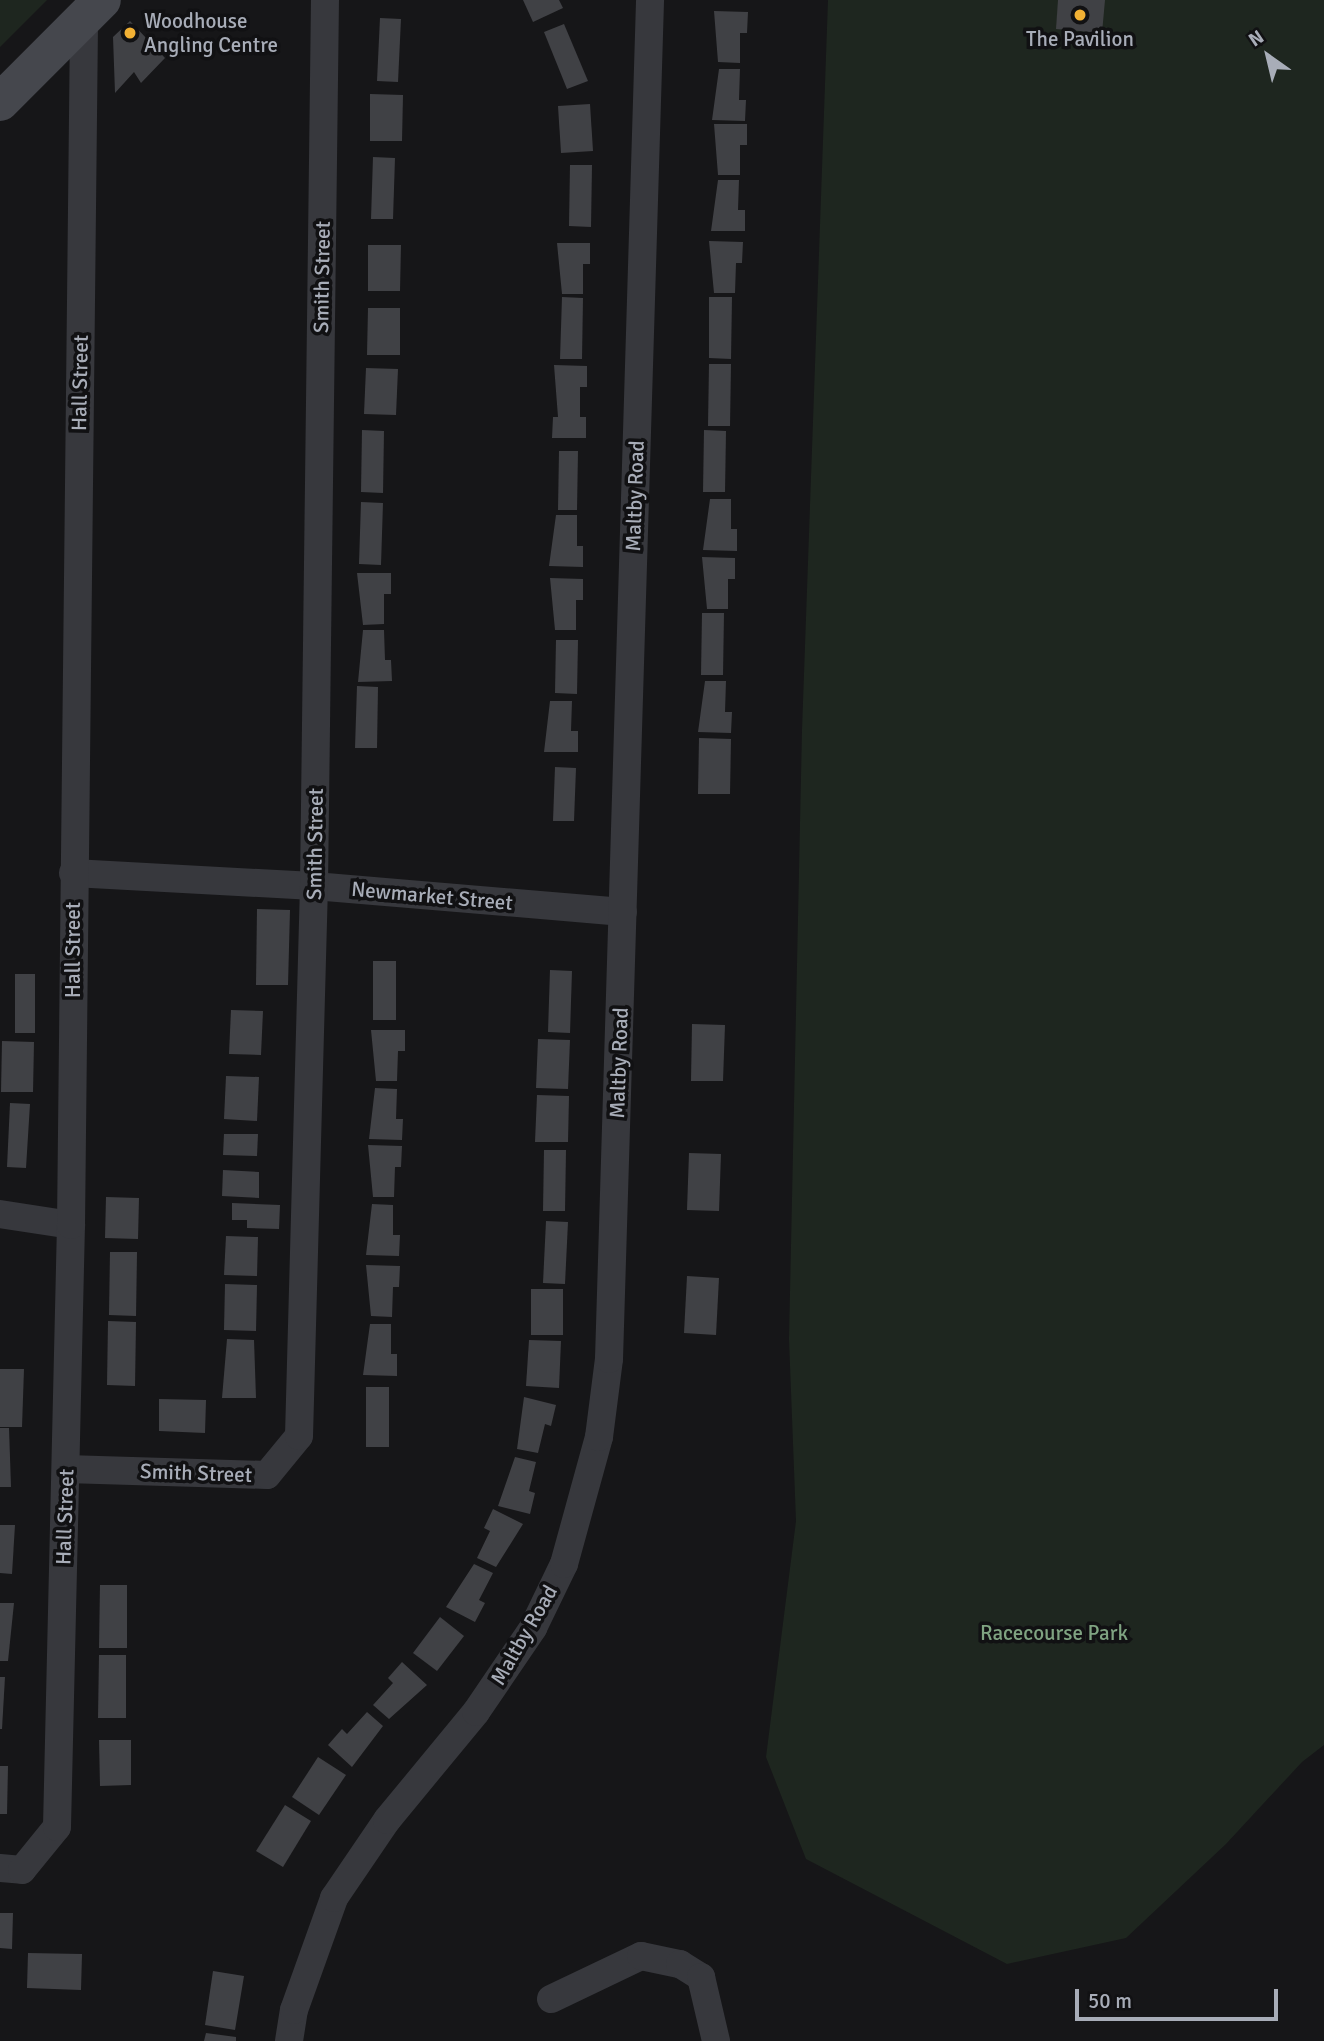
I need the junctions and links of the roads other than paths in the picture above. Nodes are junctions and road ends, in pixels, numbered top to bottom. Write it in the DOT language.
graph roads {
  1 [pos="325,0"];
  2 [pos="650,0"];
  3 [pos="93,9"];
  4 [pos="0,102"];
  5 [pos="73,873"];
  6 [pos="314,886"];
  7 [pos="623,912"];
  8 [pos="0,1214"];
  9 [pos="71,1225"];
  10 [pos="66,1469"];
  11 [pos="11,1869"];
  12 [pos="551,1999"];
  13 [pos="289,2041"];
  14 [pos="716,2041"];
  1 -- 6 [label="street, Smith Street"];
  2 -- 7 [label="street, Maltby Road"];
  3 -- 4 [label="street"];
  3 -- 5 [label="street, Hall Street"];
  5 -- 6 [label="street, Newmarket Street"];
  5 -- 9 [label="street, Hall Street"];
  6 -- 7 [label="street, Newmarket Street"];
  6 -- 10 [label="street, Smith Street"];
  7 -- 13 [label="street, Maltby Road"];
  8 -- 9 [label="street"];
  9 -- 10 [label="street, Hall Street"];
  10 -- 11 [label="street, Hall Street"];
  12 -- 14 [label="street"];
}
